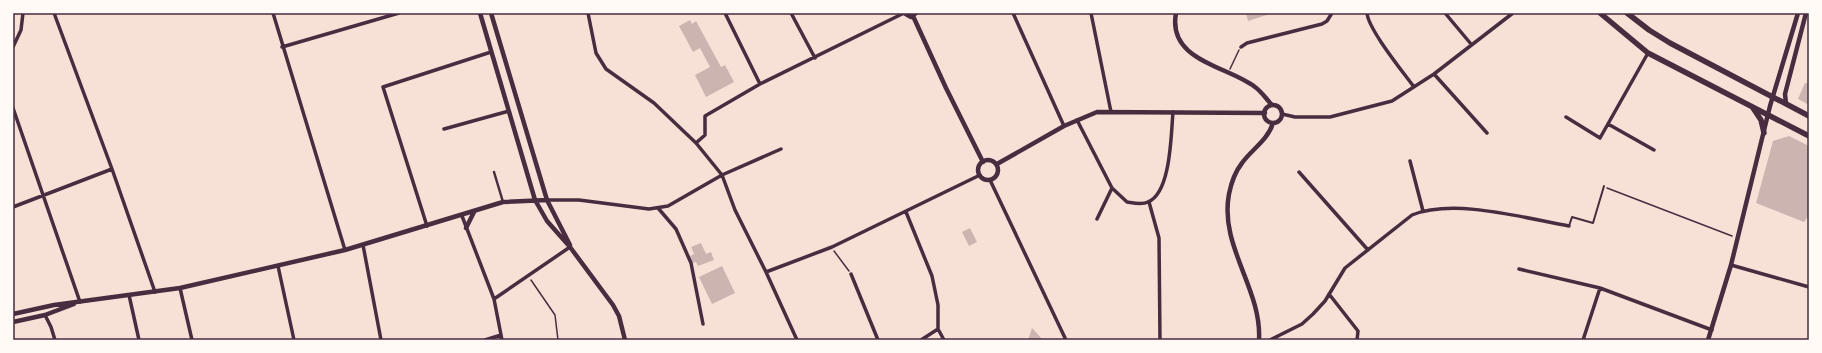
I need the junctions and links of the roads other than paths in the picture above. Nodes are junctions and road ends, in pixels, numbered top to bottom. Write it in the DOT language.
graph roads {
  1 [pos="23,13"];
  2 [pos="54,13"];
  3 [pos="272,13"];
  4 [pos="399,13"];
  5 [pos="480,13"];
  6 [pos="491,13"];
  7 [pos="588,13"];
  8 [pos="725,13"];
  9 [pos="791,13"];
  10 [pos="904,13"];
  11 [pos="1013,13"];
  12 [pos="1091,13"];
  13 [pos="1176,13"];
  14 [pos="1332,13"];
  15 [pos="1367,13"];
  16 [pos="1445,13"];
  17 [pos="1512,13"];
  18 [pos="1600,13"];
  19 [pos="1627,13"];
  20 [pos="1798,13"];
  21 [pos="1806,13"];
  22 [pos="391,14"];
  23 [pos="914,15"];
  24 [pos="1471,44"];
  25 [pos="13,47"];
  26 [pos="282,47"];
  27 [pos="1241,47"];
  28 [pos="491,52"];
  29 [pos="1648,52"];
  30 [pos="815,58"];
  31 [pos="1434,74"];
  32 [pos="760,84"];
  33 [pos="1414,87"];
  34 [pos="1773,97"];
  35 [pos="1748,103"];
  36 [pos="1786,104"];
  37 [pos="1272,106"];
  38 [pos="13,108"];
  39 [pos="509,111"];
  40 [pos="1111,112"];
  41 [pos="1173,112"];
  42 [pos="1265,113"];
  43 [pos="1282,114"];
  44 [pos="1768,114"];
  45 [pos="1809,116"];
  46 [pos="1566,117"];
  47 [pos="1077,120"];
  48 [pos="1273,123"];
  49 [pos="1608,124"];
  50 [pos="1064,126"];
  51 [pos="444,129"];
  52 [pos="1487,133"];
  53 [pos="1764,133"];
  54 [pos="1809,136"];
  55 [pos="696,143"];
  56 [pos="781,149"];
  57 [pos="1654,150"];
  58 [pos="982,162"];
  59 [pos="1410,162"];
  60 [pos="997,164"];
  61 [pos="112,169"];
  62 [pos="494,172"];
  63 [pos="1299,172"];
  64 [pos="980,175"];
  65 [pos="722,176"];
  66 [pos="990,180"];
  67 [pos="1604,186"];
  68 [pos="1112,188"];
  69 [pos="43,196"];
  70 [pos="536,200"];
  71 [pos="547,200"];
  72 [pos="504,202"];
  73 [pos="1150,202"];
  74 [pos="13,206"];
  75 [pos="658,208"];
  76 [pos="1422,211"];
  77 [pos="474,212"];
  78 [pos="906,212"];
  79 [pos="462,216"];
  80 [pos="1097,219"];
  81 [pos="427,226"];
  82 [pos="1569,226"];
  83 [pos="466,228"];
  84 [pos="363,245"];
  85 [pos="570,246"];
  86 [pos="345,250"];
  87 [pos="1368,250"];
  88 [pos="1731,265"];
  89 [pos="278,266"];
  90 [pos="1520,269"];
  91 [pos="766,272"];
  92 [pos="851,274"];
  93 [pos="1809,287"];
  94 [pos="180,288"];
  95 [pos="1600,288"];
  96 [pos="155,292"];
  97 [pos="1329,294"];
  98 [pos="129,295"];
  99 [pos="494,299"];
  100 [pos="80,302"];
  101 [pos="13,314"];
  102 [pos="44,315"];
  103 [pos="13,322"];
  104 [pos="702,324"];
  105 [pos="938,329"];
  106 [pos="1712,330"];
  107 [pos="501,335"];
  108 [pos="55,340"];
  109 [pos="139,340"];
  110 [pos="192,340"];
  111 [pos="294,340"];
  112 [pos="381,340"];
  113 [pos="485,340"];
  114 [pos="502,340"];
  115 [pos="625,340"];
  116 [pos="797,340"];
  117 [pos="878,340"];
  118 [pos="921,340"];
  119 [pos="944,340"];
  120 [pos="1066,340"];
  121 [pos="1160,340"];
  122 [pos="1259,340"];
  123 [pos="1270,340"];
  124 [pos="1357,340"];
  125 [pos="1582,340"];
  126 [pos="1708,340"];
  1 -- 25 [label="street"];
  2 -- 61 [label="street"];
  3 -- 26 [label="street"];
  4 -- 22 [label="street"];
  5 -- 28 [label="street"];
  6 -- 71 [label="street"];
  7 -- 55 [label="street"];
  8 -- 32 [label="street"];
  9 -- 30 [label="street"];
  10 -- 23 [label="street"];
  10 -- 30 [label="street"];
  11 -- 50 [label="street"];
  12 -- 40 [label="street"];
  13 -- 37 [label="street"];
  14 -- 27 [label="street"];
  15 -- 33 [label="street"];
  16 -- 24 [label="street"];
  17 -- 24 [label="street"];
  18 -- 29 [label="main road"];
  19 -- 34 [label="main road"];
  20 -- 34 [label="street"];
  21 -- 36 [label="street"];
  22 -- 26 [label="street"];
  23 -- 58 [label="street"];
  24 -- 31 [label="street"];
  26 -- 86 [label="street"];
  28 -- 39 [label="street"];
  28 -- 81 [label="street"];
  29 -- 35 [label="main road"];
  29 -- 49 [label="street"];
  30 -- 32 [label="street"];
  31 -- 33 [label="street"];
  31 -- 52 [label="street"];
  32 -- 55 [label="street"];
  33 -- 43 [label="street"];
  34 -- 36 [label="main road"];
  34 -- 44 [label="street"];
  35 -- 44 [label="main road"];
  35 -- 53 [label="main road"];
  36 -- 45 [label="main road"];
  37 -- 42 [label="street"];
  37 -- 43 [label="street"];
  38 -- 69 [label="street"];
  39 -- 51 [label="street"];
  39 -- 70 [label="street"];
  40 -- 41 [label="street"];
  40 -- 47 [label="street"];
  41 -- 42 [label="street"];
  41 -- 73 [label="street"];
  42 -- 48 [label="street"];
  43 -- 48 [label="street"];
  44 -- 53 [label="street"];
  44 -- 54 [label="main road"];
  46 -- 49 [label="street"];
  47 -- 50 [label="street"];
  47 -- 68 [label="street"];
  48 -- 122 [label="street"];
  49 -- 57 [label="street"];
  50 -- 60 [label="street"];
  53 -- 88 [label="street"];
  55 -- 65 [label="street"];
  56 -- 65 [label="street"];
  58 -- 60 [label="street"];
  58 -- 64 [label="street"];
  59 -- 76 [label="street"];
  60 -- 66 [label="street"];
  61 -- 69 [label="street"];
  61 -- 96 [label="street"];
  62 -- 72 [label="street"];
  63 -- 87 [label="street"];
  64 -- 66 [label="street"];
  64 -- 78 [label="street"];
  65 -- 75 [label="street"];
  65 -- 91 [label="street"];
  66 -- 120 [label="street"];
  67 -- 82 [label="lane"];
  68 -- 73 [label="street"];
  68 -- 80 [label="street"];
  69 -- 74 [label="street"];
  69 -- 100 [label="street"];
  70 -- 71 [label="street"];
  70 -- 72 [label="street"];
  70 -- 85 [label="street"];
  71 -- 75 [label="street"];
  71 -- 85 [label="street"];
  72 -- 77 [label="street"];
  73 -- 121 [label="street"];
  75 -- 104 [label="street"];
  76 -- 82 [label="street"];
  76 -- 87 [label="street"];
  77 -- 79 [label="street"];
  77 -- 83 [label="street"];
  78 -- 91 [label="street"];
  78 -- 105 [label="street"];
  79 -- 81 [label="street"];
  79 -- 83 [label="street"];
  81 -- 84 [label="street"];
  83 -- 99 [label="street"];
  84 -- 86 [label="street"];
  84 -- 112 [label="street"];
  85 -- 99 [label="street"];
  85 -- 115 [label="street"];
  86 -- 89 [label="street"];
  87 -- 97 [label="street"];
  88 -- 93 [label="street"];
  88 -- 106 [label="street"];
  89 -- 94 [label="street"];
  89 -- 111 [label="street"];
  90 -- 95 [label="street"];
  91 -- 116 [label="street"];
  92 -- 117 [label="street"];
  94 -- 96 [label="street"];
  94 -- 110 [label="street"];
  95 -- 106 [label="street"];
  95 -- 125 [label="street"];
  96 -- 98 [label="street"];
  97 -- 123 [label="street"];
  97 -- 124 [label="street"];
  98 -- 100 [label="street"];
  98 -- 109 [label="street"];
  99 -- 107 [label="street"];
  100 -- 101 [label="street"];
  100 -- 102 [label="street"];
  102 -- 103 [label="street"];
  102 -- 108 [label="street"];
  105 -- 118 [label="street"];
  105 -- 119 [label="street"];
  106 -- 126 [label="street"];
  107 -- 113 [label="street"];
  107 -- 114 [label="street"];
}
